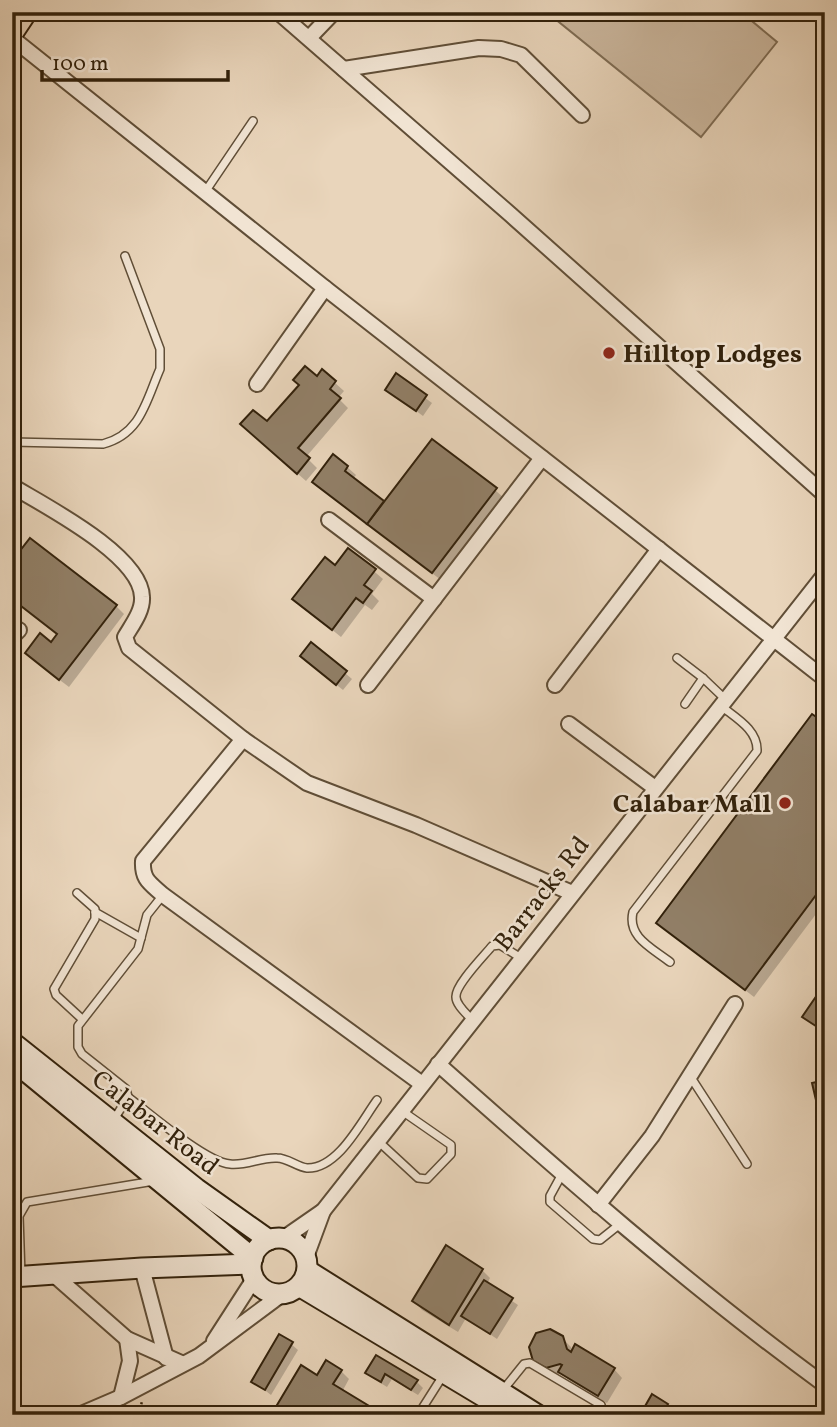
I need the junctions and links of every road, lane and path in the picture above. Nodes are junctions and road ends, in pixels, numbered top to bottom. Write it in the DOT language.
graph roads {
  1 [pos="24,12"];
  2 [pos="278,12"];
  3 [pos="334,12"];
  4 [pos="12,30"];
  5 [pos="12,38"];
  6 [pos="309,38"];
  7 [pos="344,69"];
  8 [pos="582,115"];
  9 [pos="253,121"];
  10 [pos="205,192"];
  11 [pos="125,256"];
  12 [pos="325,288"];
  13 [pos="257,384"];
  14 [pos="12,442"];
  15 [pos="542,458"];
  16 [pos="12,486"];
  17 [pos="825,495"];
  18 [pos="329,520"];
  19 [pos="659,549"];
  20 [pos="825,574"];
  21 [pos="434,599"];
  22 [pos="773,638"];
  23 [pos="677,658"];
  24 [pos="703,678"];
  25 [pos="825,679"];
  26 [pos="368,685"];
  27 [pos="555,685"];
  28 [pos="723,702"];
  29 [pos="685,704"];
  30 [pos="569,724"];
  31 [pos="243,739"];
  32 [pos="655,788"];
  33 [pos="77,893"];
  34 [pos="572,893"];
  35 [pos="163,895"];
  36 [pos="95,912"];
  37 [pos="141,938"];
  38 [pos="522,958"];
  39 [pos="670,962"];
  40 [pos="734,1003"];
  41 [pos="82,1019"];
  42 [pos="472,1020"];
  43 [pos="12,1042"];
  44 [pos="12,1060"];
  45 [pos="438,1064"];
  46 [pos="690,1075"];
  47 [pos="422,1084"];
  48 [pos="128,1097"];
  49 [pos="377,1100"];
  50 [pos="402,1111"];
  51 [pos="113,1121"];
  52 [pos="378,1141"];
  53 [pos="747,1164"];
  54 [pos="562,1174"];
  55 [pos="159,1180"];
  56 [pos="12,1200"];
  57 [pos="598,1205"];
  58 [pos="22,1208"];
  59 [pos="323,1211"];
  60 [pos="620,1224"];
  61 [pos="276,1239"];
  62 [pos="253,1267"];
  63 [pos="142,1268"];
  64 [pos="53,1274"];
  65 [pos="17,1276"];
  66 [pos="299,1277"];
  67 [pos="127,1339"];
  68 [pos="210,1348"];
  69 [pos="166,1358"];
  70 [pos="181,1363"];
  71 [pos="445,1374"];
  72 [pos="825,1385"];
  73 [pos="121,1397"];
  74 [pos="492,1403"];
  75 [pos="79,1415"];
  76 [pos="418,1415"];
  77 [pos="514,1415"];
  78 [pos="538,1415"];
  79 [pos="600,1415"];
  1 -- 4 [label="highway"];
  2 -- 6 [label="street"];
  3 -- 6 [label="street"];
  5 -- 10 [label="street"];
  6 -- 7 [label="street"];
  7 -- 8 [label="street"];
  7 -- 17 [label="street"];
  9 -- 10 [label="lane"];
  10 -- 12 [label="street"];
  11 -- 14 [label="lane"];
  12 -- 13 [label="street"];
  12 -- 15 [label="street"];
  15 -- 19 [label="street"];
  15 -- 21 [label="street"];
  16 -- 31 [label="street"];
  18 -- 21 [label="street"];
  19 -- 22 [label="street"];
  19 -- 27 [label="street"];
  20 -- 22 [label="street, Barracks Rd"];
  21 -- 26 [label="street"];
  22 -- 25 [label="street"];
  22 -- 28 [label="street, Barracks Rd"];
  23 -- 24 [label="lane"];
  24 -- 28 [label="lane"];
  24 -- 29 [label="lane"];
  28 -- 32 [label="street, Barracks Rd"];
  28 -- 39 [label="lane"];
  30 -- 32 [label="street"];
  31 -- 34 [label="street"];
  31 -- 35 [label="street"];
  32 -- 34 [label="street, Barracks Rd"];
  33 -- 36 [label="lane"];
  34 -- 38 [label="street, Barracks Rd"];
  35 -- 37 [label="lane"];
  35 -- 47 [label="street"];
  36 -- 37 [label="lane"];
  36 -- 41 [label="lane"];
  37 -- 41 [label="lane"];
  38 -- 42 [label="street, Barracks Rd"];
  38 -- 42 [label="lane"];
  40 -- 46 [label="street"];
  41 -- 48 [label="lane"];
  42 -- 45 [label="street, Barracks Rd"];
  43 -- 51 [label="main road, Calabar Road"];
  44 -- 55 [label="main road, Calabar Road"];
  45 -- 47 [label="street, Barracks Rd"];
  45 -- 54 [label="street"];
  46 -- 53 [label="lane"];
  46 -- 57 [label="street"];
  47 -- 50 [label="street, Barracks Rd"];
  48 -- 49 [label="lane"];
  48 -- 51 [label="lane"];
  50 -- 52 [label="street, Barracks Rd"];
  50 -- 52 [label="lane"];
  51 -- 61 [label="main road, Calabar Road"];
  52 -- 59 [label="street, Barracks Rd"];
  54 -- 57 [label="street"];
  54 -- 60 [label="lane"];
  55 -- 58 [label="lane"];
  55 -- 62 [label="main road, Calabar Road"];
  56 -- 58 [label="lane"];
  57 -- 60 [label="street"];
  58 -- 65 [label="lane"];
  59 -- 61 [label="street, Barracks Rd"];
  59 -- 66 [label="street, Barracks Rd"];
  60 -- 72 [label="street"];
  61 -- 62 [label="main road"];
  61 -- 66 [label="main road"];
  62 -- 63 [label="main road"];
  62 -- 66 [label="main road"];
  62 -- 68 [label="street"];
  63 -- 64 [label="main road"];
  63 -- 69 [label="street"];
  64 -- 65 [label="main road"];
  64 -- 67 [label="street"];
  66 -- 68 [label="street"];
  66 -- 71 [label="main road"];
  66 -- 74 [label="main road"];
  67 -- 69 [label="street"];
  67 -- 73 [label="street"];
  68 -- 70 [label="street"];
  69 -- 70 [label="street"];
  70 -- 73 [label="street"];
  71 -- 74 [label="main road"];
  71 -- 76 [label="lane"];
  73 -- 75 [label="street"];
  74 -- 77 [label="main road"];
  74 -- 78 [label="main road"];
  74 -- 79 [label="lane"];
}
